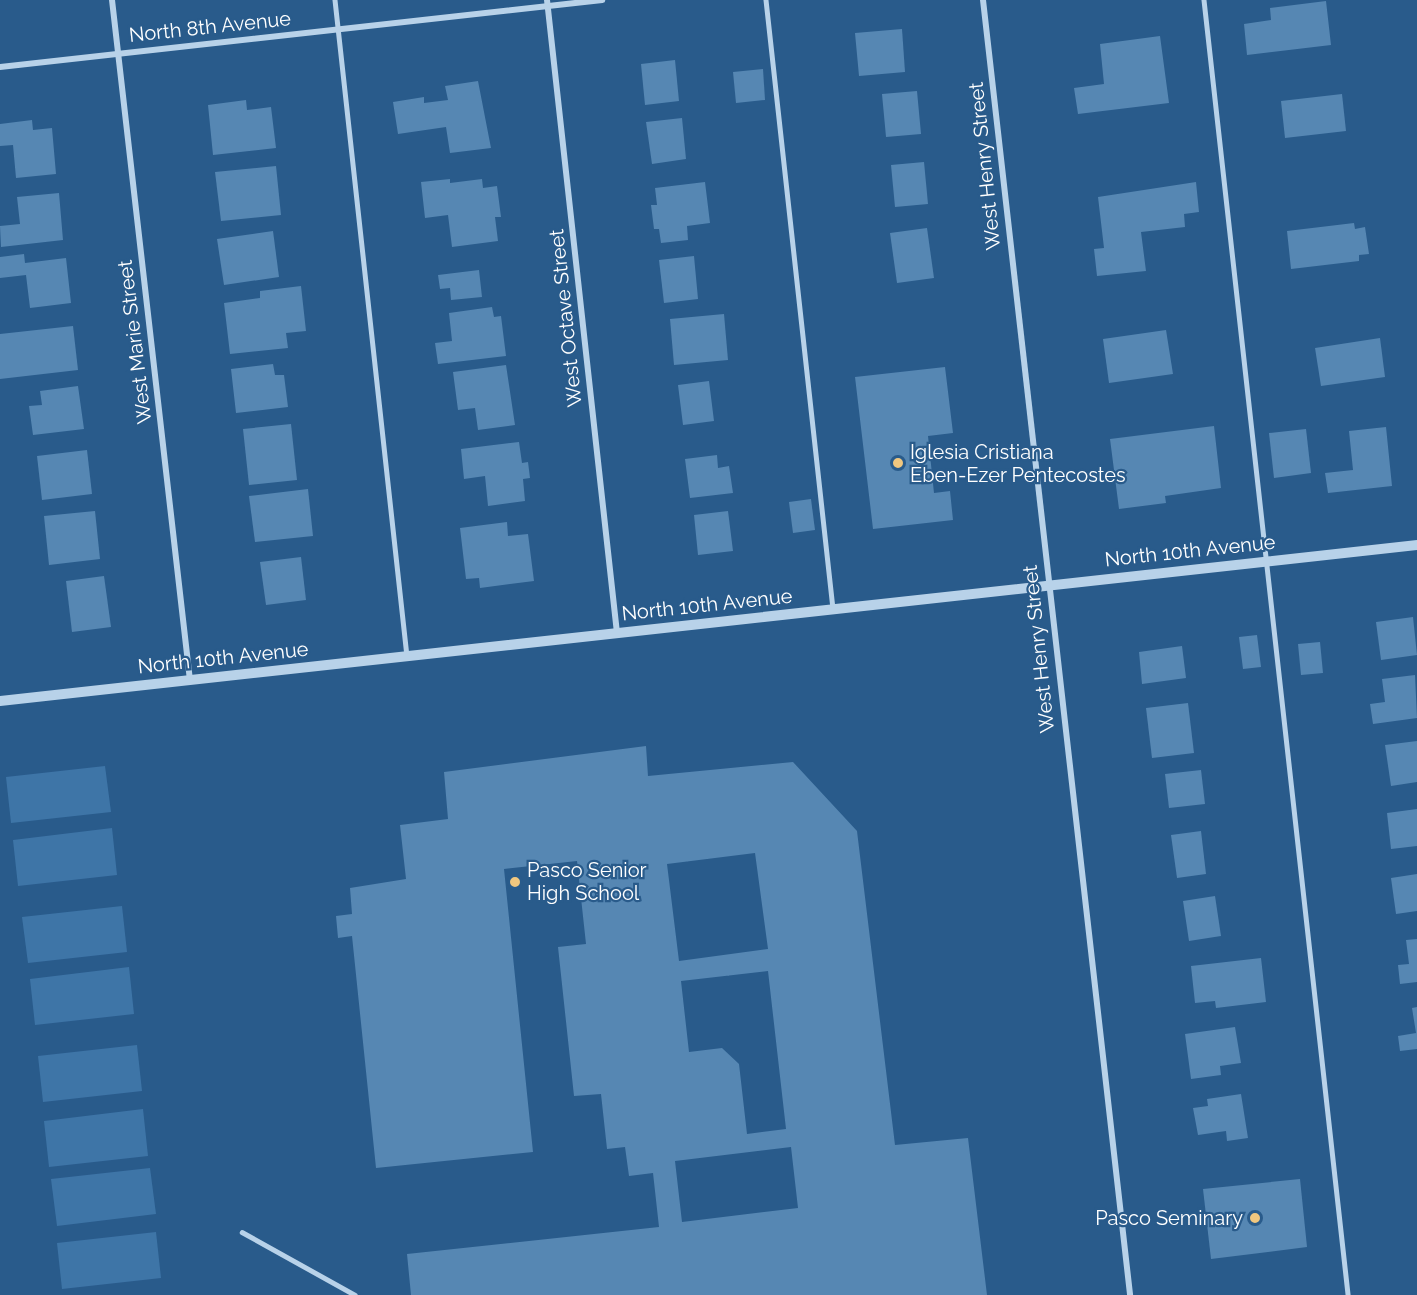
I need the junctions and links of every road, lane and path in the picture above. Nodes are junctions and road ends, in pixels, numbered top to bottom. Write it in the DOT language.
graph roads {
  1 [pos="112,0"];
  2 [pos="335,0"];
  3 [pos="602,0"];
  4 [pos="766,0"];
  5 [pos="983,0"];
  6 [pos="1204,0"];
  7 [pos="547,3"];
  8 [pos="339,30"];
  9 [pos="118,54"];
  10 [pos="0,68"];
  11 [pos="1417,544"];
  12 [pos="1267,561"];
  13 [pos="1049,585"];
  14 [pos="833,609"];
  15 [pos="617,633"];
  16 [pos="407,656"];
  17 [pos="190,680"];
  18 [pos="0,701"];
  19 [pos="242,1232"];
  20 [pos="355,1295"];
  21 [pos="1130,1295"];
  22 [pos="1348,1295"];
  1 -- 9 [label="street, West Marie Street"];
  2 -- 8 [label="lane"];
  3 -- 7 [label="street, North 8th Avenue"];
  4 -- 14 [label="lane"];
  5 -- 13 [label="street, West Henry Street"];
  6 -- 12 [label="lane"];
  7 -- 8 [label="street, North 8th Avenue"];
  7 -- 15 [label="street, West Octave Street"];
  8 -- 9 [label="street, North 8th Avenue"];
  8 -- 16 [label="lane"];
  9 -- 10 [label="street, North 8th Avenue"];
  9 -- 17 [label="street, West Marie Street"];
  11 -- 12 [label="street, North 10th Avenue"];
  12 -- 13 [label="street, North 10th Avenue"];
  12 -- 22 [label="lane"];
  13 -- 14 [label="street, North 10th Avenue"];
  13 -- 21 [label="street, West Henry Street"];
  14 -- 15 [label="street, North 10th Avenue"];
  15 -- 16 [label="street, North 10th Avenue"];
  16 -- 17 [label="street, North 10th Avenue"];
  17 -- 18 [label="street, North 10th Avenue"];
  19 -- 20 [label="lane"];
}
